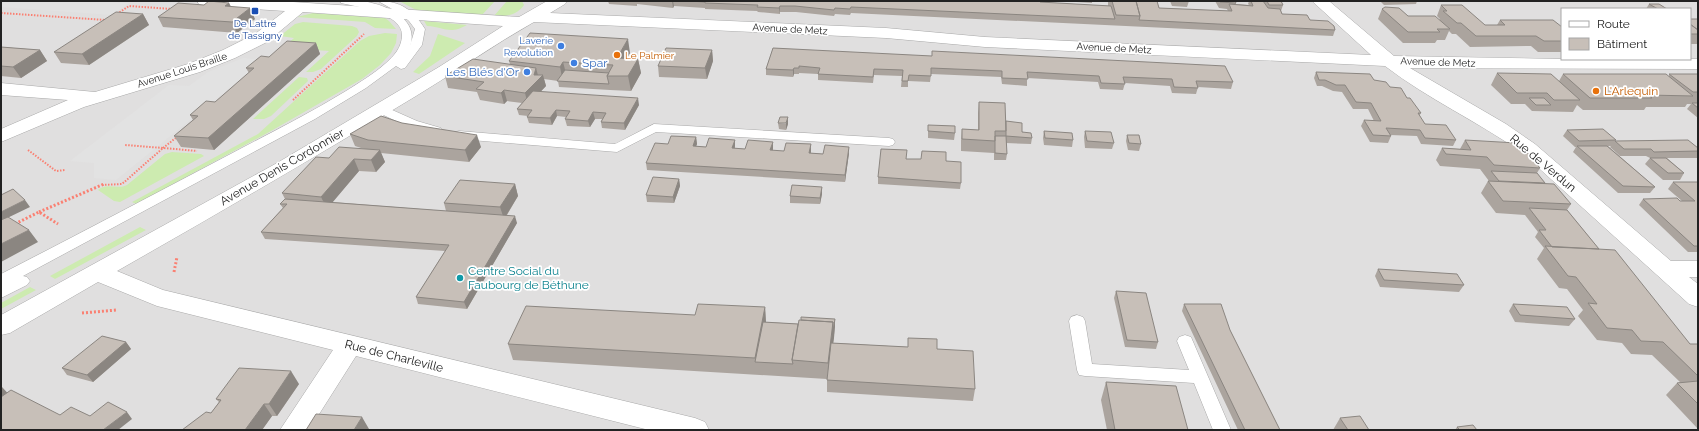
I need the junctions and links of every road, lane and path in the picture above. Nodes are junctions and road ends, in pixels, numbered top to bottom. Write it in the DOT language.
graph roads {
  1 [pos="205,1"];
  2 [pos="345,1"];
  3 [pos="559,1"];
  4 [pos="1320,1"];
  5 [pos="300,7"];
  6 [pos="386,7"];
  7 [pos="175,9"];
  8 [pos="1,13"];
  9 [pos="409,14"];
  10 [pos="113,17"];
  11 [pos="108,20"];
  12 [pos="526,20"];
  13 [pos="1389,61"];
  14 [pos="1698,64"];
  15 [pos="1,89"];
  16 [pos="98,96"];
  17 [pos="381,109"];
  18 [pos="180,134"];
  19 [pos="1,136"];
  20 [pos="889,142"];
  21 [pos="125,145"];
  22 [pos="163,148"];
  23 [pos="199,151"];
  24 [pos="39,212"];
  25 [pos="14,225"];
  26 [pos="64,228"];
  27 [pos="1698,268"];
  28 [pos="1665,269"];
  29 [pos="97,272"];
  30 [pos="1,282"];
  31 [pos="1,292"];
  32 [pos="1698,298"];
  33 [pos="1076,321"];
  34 [pos="1,326"];
  35 [pos="1185,341"];
  36 [pos="350,345"];
  37 [pos="1200,377"];
  38 [pos="294,430"];
  39 [pos="695,430"];
  40 [pos="1222,430"];
  1 -- 5 [label="street, Avenue de Metz"];
  2 -- 6 [label="lane"];
  3 -- 12 [label="street, Avenue Denis Cordonnier"];
  4 -- 13 [label="street, Rue de Verdun"];
  5 -- 6 [label="street, Avenue de Metz"];
  5 -- 16 [label="street, Avenue Louis Braille"];
  6 -- 9 [label="street, Avenue de Metz"];
  6 -- 30 [label="lane"];
  7 -- 10 [label="path"];
  8 -- 11 [label="path"];
  9 -- 12 [label="street, Avenue de Metz"];
  9 -- 31 [label="lane"];
  12 -- 13 [label="street, Avenue de Metz"];
  12 -- 17 [label="street, Avenue Denis Cordonnier"];
  13 -- 14 [label="street, Avenue de Metz"];
  13 -- 28 [label="street, Rue de Verdun"];
  15 -- 16 [label="street, Avenue Louis Braille"];
  16 -- 19 [label="street, Avenue Louis Braille"];
  17 -- 20 [label="lane"];
  17 -- 29 [label="street, Avenue Denis Cordonnier"];
  18 -- 22 [label="path"];
  21 -- 22 [label="path"];
  22 -- 23 [label="path"];
  22 -- 24 [label="path"];
  24 -- 25 [label="path"];
  24 -- 26 [label="path"];
  27 -- 28 [label="street"];
  28 -- 32 [label="street, Rue de Verdun"];
  29 -- 34 [label="street, Avenue Denis Cordonnier"];
  29 -- 36 [label="street, Rue de Charleville"];
  33 -- 37 [label="lane"];
  35 -- 37 [label="lane"];
  36 -- 38 [label="street"];
  36 -- 39 [label="street, Rue de Charleville"];
  37 -- 40 [label="lane"];
}
